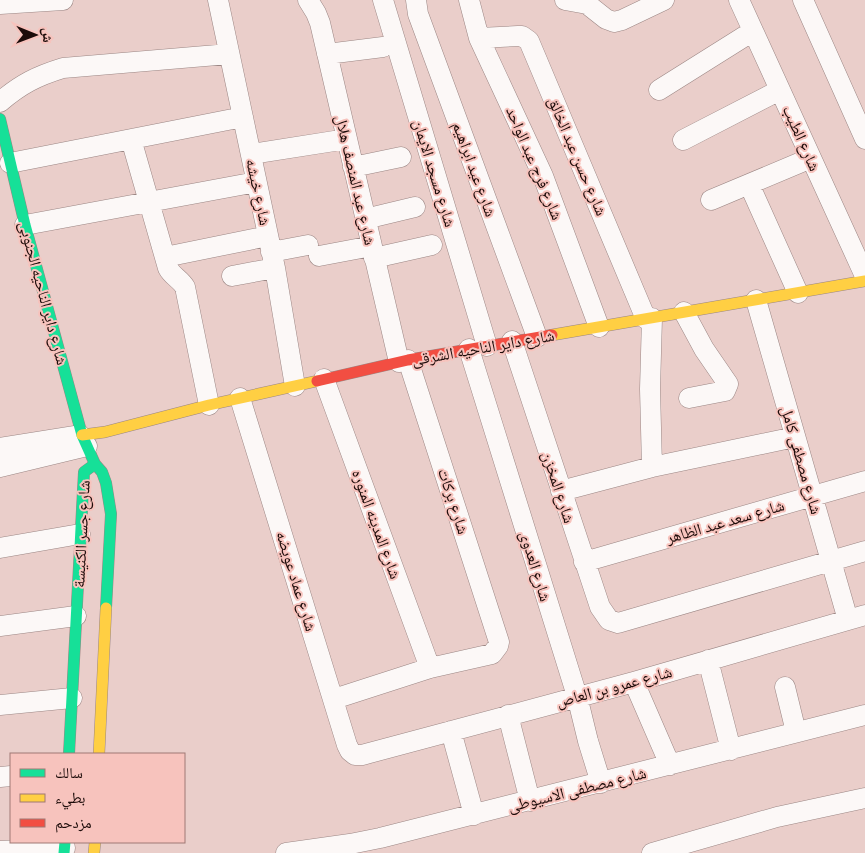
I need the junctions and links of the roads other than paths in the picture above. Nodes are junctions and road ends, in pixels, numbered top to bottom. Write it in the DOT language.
graph roads {
  1 [pos="63,0"];
  2 [pos="218,0"];
  3 [pos="308,0"];
  4 [pos="384,0"];
  5 [pos="416,0"];
  6 [pos="469,0"];
  7 [pos="565,0"];
  8 [pos="664,0"];
  9 [pos="739,0"];
  10 [pos="803,0"];
  11 [pos="0,4"];
  12 [pos="753,31"];
  13 [pos="479,38"];
  14 [pos="383,47"];
  15 [pos="229,54"];
  16 [pos="327,54"];
  17 [pos="659,90"];
  18 [pos="780,90"];
  19 [pos="0,102"];
  20 [pos="242,117"];
  21 [pos="0,119"];
  22 [pos="131,139"];
  23 [pos="346,139"];
  24 [pos="865,139"];
  25 [pos="683,140"];
  26 [pos="250,154"];
  27 [pos="401,157"];
  28 [pos="811,158"];
  29 [pos="10,163"];
  30 [pos="353,167"];
  31 [pos="256,182"];
  32 [pos="749,184"];
  33 [pos="711,200"];
  34 [pos="149,202"];
  35 [pos="415,207"];
  36 [pos="366,219"];
  37 [pos="26,225"];
  38 [pos="432,245"];
  39 [pos="272,252"];
  40 [pos="373,252"];
  41 [pos="165,257"];
  42 [pos="232,276"];
  43 [pos="865,276"];
  44 [pos="865,281"];
  45 [pos="798,293"];
  46 [pos="756,300"];
  47 [pos="684,312"];
  48 [pos="649,318"];
  49 [pos="599,327"];
  50 [pos="537,337"];
  51 [pos="512,341"];
  52 [pos="478,347"];
  53 [pos="404,361"];
  54 [pos="324,379"];
  55 [pos="295,386"];
  56 [pos="240,398"];
  57 [pos="689,398"];
  58 [pos="209,406"];
  59 [pos="795,437"];
  60 [pos="0,448"];
  61 [pos="88,448"];
  62 [pos="0,467"];
  63 [pos="652,467"];
  64 [pos="865,481"];
  65 [pos="561,491"];
  66 [pos="812,496"];
  67 [pos="80,534"];
  68 [pos="0,548"];
  69 [pos="865,551"];
  70 [pos="831,561"];
  71 [pos="584,562"];
  72 [pos="76,616"];
  73 [pos="856,618"];
  74 [pos="0,626"];
  75 [pos="708,660"];
  76 [pos="430,668"];
  77 [pos="634,682"];
  78 [pos="785,687"];
  79 [pos="577,696"];
  80 [pos="72,698"];
  81 [pos="334,699"];
  82 [pos="0,705"];
  83 [pos="508,715"];
  84 [pos="865,715"];
  85 [pos="451,731"];
  86 [pos="796,732"];
  87 [pos="731,750"];
  88 [pos="69,753"];
  89 [pos="99,753"];
  90 [pos="362,755"];
  91 [pos="670,765"];
  92 [pos="602,783"];
  93 [pos="865,798"];
  94 [pos="530,801"];
  95 [pos="474,815"];
  96 [pos="381,846"];
  97 [pos="65,848"];
  98 [pos="0,851"];
  99 [pos="286,853"];
  100 [pos="652,853"];
  1 -- 11 [label="street"];
  2 -- 15 [label="street, شارع خيشه"];
  3 -- 16 [label="street, شارع عبد المنصف هلال"];
  4 -- 52 [label="street, شارع مسجد الايمان"];
  5 -- 50 [label="street, شارع عيد ابراهيم"];
  6 -- 13 [label="street, شارع فرج عبد الواحد"];
  7 -- 8 [label="street"];
  9 -- 12 [label="street, شارع الطيب"];
  10 -- 24 [label="street"];
  12 -- 17 [label="street"];
  12 -- 18 [label="street, شارع الطيب"];
  13 -- 48 [label="street, شارع حسن عبد الخالق"];
  13 -- 49 [label="street, شارع فرج عبد الواحد"];
  14 -- 16 [label="street"];
  15 -- 19 [label="street"];
  15 -- 20 [label="street, شارع خيشه"];
  16 -- 23 [label="street, شارع عبد المنصف هلال"];
  18 -- 25 [label="street"];
  18 -- 28 [label="street, شارع الطيب"];
  20 -- 22 [label="street"];
  20 -- 26 [label="street, شارع خيشه"];
  21 -- 29 [label="main road, شارع داير الناحيه الجنوبى"];
  22 -- 29 [label="street"];
  22 -- 34 [label="street"];
  23 -- 26 [label="street"];
  23 -- 30 [label="street, شارع عبد المنصف هلال"];
  26 -- 31 [label="street, شارع خيشه"];
  27 -- 30 [label="street"];
  28 -- 32 [label="street"];
  28 -- 43 [label="street, شارع الطيب"];
  29 -- 37 [label="main road, شارع داير الناحيه الجنوبى"];
  30 -- 36 [label="street, شارع عبد المنصف هلال"];
  31 -- 34 [label="street"];
  31 -- 39 [label="street, شارع خيشه"];
  32 -- 33 [label="street"];
  32 -- 45 [label="street"];
  34 -- 37 [label="street"];
  34 -- 41 [label="street"];
  35 -- 36 [label="street"];
  36 -- 40 [label="street, شارع عبد المنصف هلال"];
  37 -- 61 [label="main road, شارع داير الناحيه الجنوبى"];
  38 -- 40 [label="street"];
  39 -- 40 [label="street"];
  39 -- 41 [label="street"];
  39 -- 42 [label="street"];
  39 -- 55 [label="street, شارع خيشه"];
  40 -- 53 [label="street, شارع عبد المنصف هلال"];
  41 -- 58 [label="street"];
  44 -- 45 [label="main road, شارع داير الناحيه الشرقى"];
  45 -- 46 [label="main road, شارع داير الناحيه الشرقى"];
  46 -- 47 [label="main road, شارع داير الناحيه الشرقى"];
  46 -- 59 [label="street, شارع مصطفى كامل"];
  47 -- 48 [label="main road, شارع داير الناحيه الشرقى"];
  47 -- 57 [label="street"];
  48 -- 49 [label="main road, شارع داير الناحيه الشرقى"];
  48 -- 63 [label="street"];
  49 -- 50 [label="main road, شارع داير الناحيه الشرقى"];
  50 -- 51 [label="main road, شارع داير الناحيه الشرقى"];
  51 -- 52 [label="main road, شارع داير الناحيه الشرقى"];
  51 -- 65 [label="street, شارع المخزن"];
  52 -- 53 [label="main road, شارع داير الناحيه الشرقى"];
  52 -- 79 [label="street, شارع العدوى"];
  53 -- 54 [label="main road, شارع داير الناحيه الشرقى"];
  53 -- 76 [label="street, شارع بركات"];
  54 -- 55 [label="main road, شارع داير الناحيه الشرقى"];
  54 -- 76 [label="street, شارع المدينه المنوره"];
  55 -- 56 [label="main road, شارع داير الناحيه الشرقى"];
  56 -- 58 [label="main road, شارع داير الناحيه الشرقى"];
  56 -- 81 [label="street, شارع عماد عويضه"];
  58 -- 61 [label="main road, شارع داير الناحيه الشرقى"];
  59 -- 63 [label="street"];
  59 -- 66 [label="street, شارع مصطفى كامل"];
  60 -- 61 [label="street, شارع داير الناحيه الشرقى"];
  61 -- 62 [label="street, شارع داير الناحيه الشرقى"];
  61 -- 67 [label="main road, شارع جسر الكنيسة"];
  61 -- 89 [label="main road, شارع جسر الكنيسة"];
  63 -- 65 [label="street"];
  64 -- 66 [label="street, شارع سعد عبد الظاهر"];
  65 -- 71 [label="street, شارع المخزن"];
  66 -- 70 [label="street, شارع مصطفى كامل"];
  66 -- 71 [label="street, شارع سعد عبد الظاهر"];
  67 -- 68 [label="street"];
  67 -- 72 [label="main road, شارع جسر الكنيسة"];
  69 -- 70 [label="street"];
  70 -- 71 [label="street, شارع المخزن"];
  70 -- 73 [label="street, شارع مصطفى كامل"];
  72 -- 74 [label="street"];
  72 -- 80 [label="main road, شارع جسر الكنيسة"];
  73 -- 75 [label="street, شارع عمرو بن العاص"];
  75 -- 77 [label="street, شارع عمرو بن العاص"];
  75 -- 87 [label="street"];
  76 -- 81 [label="street"];
  77 -- 79 [label="street, شارع عمرو بن العاص"];
  77 -- 91 [label="street"];
  78 -- 86 [label="street"];
  79 -- 83 [label="street, شارع عمرو بن العاص"];
  79 -- 92 [label="street, شارع العدوى"];
  80 -- 82 [label="street"];
  80 -- 88 [label="main road, شارع جسر الكنيسة"];
  81 -- 90 [label="street, شارع عماد عويضه"];
  83 -- 85 [label="street, شارع عمرو بن العاص"];
  83 -- 94 [label="street"];
  84 -- 86 [label="street, شارع مصطفى الاسيوطى"];
  85 -- 90 [label="street, شارع عمرو بن العاص"];
  85 -- 95 [label="street"];
  86 -- 87 [label="street, شارع مصطفى الاسيوطى"];
  87 -- 91 [label="street, شارع مصطفى الاسيوطى"];
  91 -- 92 [label="street, شارع مصطفى الاسيوطى"];
  92 -- 94 [label="street, شارع مصطفى الاسيوطى"];
  93 -- 100 [label="street"];
  94 -- 95 [label="street, شارع مصطفى الاسيوطى"];
  95 -- 96 [label="street, شارع مصطفى الاسيوطى"];
  96 -- 99 [label="street, شارع مصطفى الاسيوطى"];
  97 -- 98 [label="street"];
}
